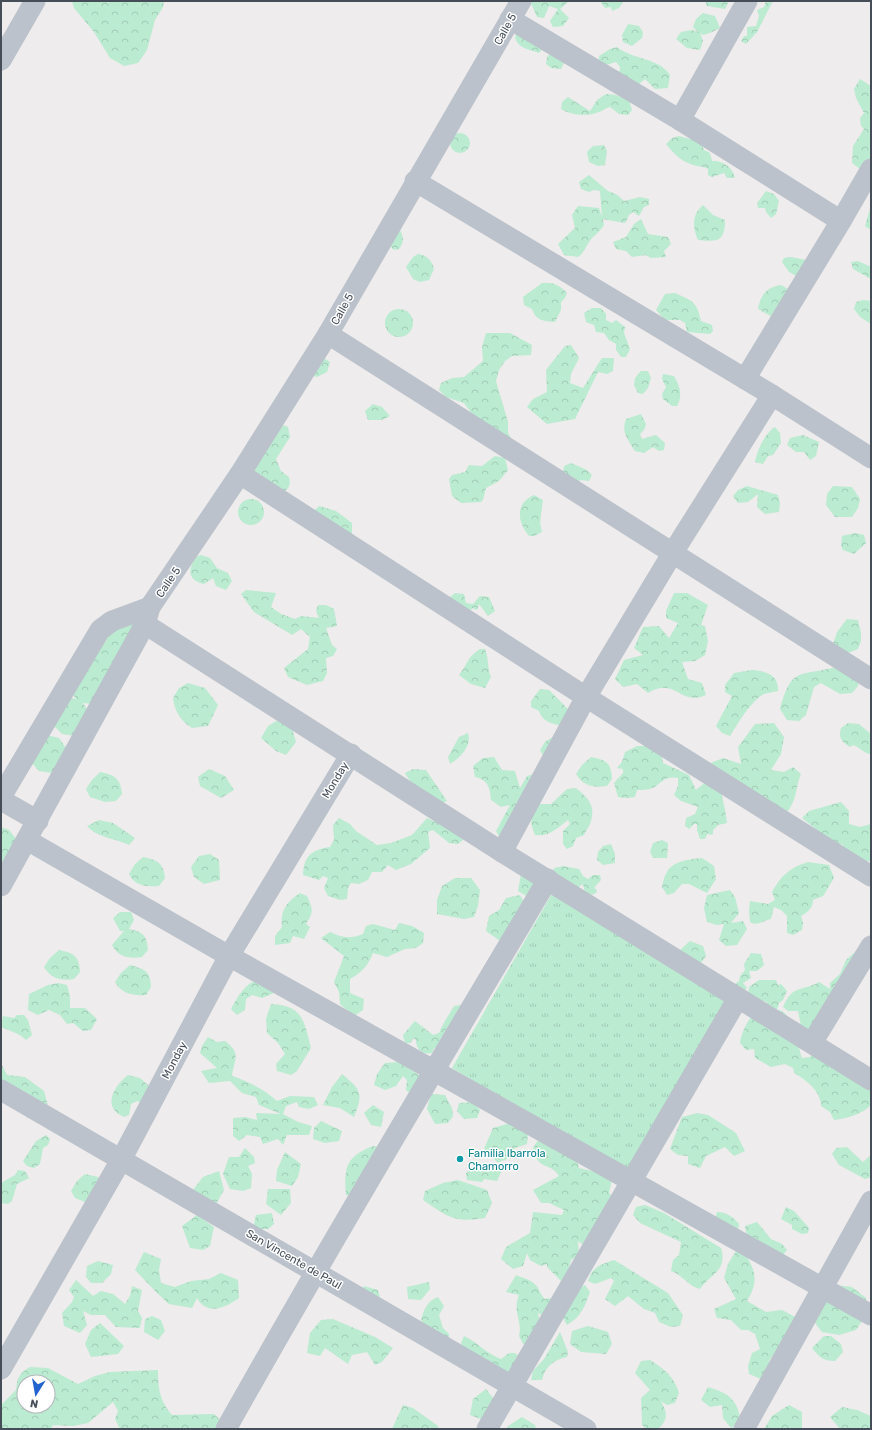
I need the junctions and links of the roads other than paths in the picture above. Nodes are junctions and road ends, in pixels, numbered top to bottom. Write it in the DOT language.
graph roads {
  1 [pos="35,1"];
  2 [pos="521,1"];
  3 [pos="747,1"];
  4 [pos="510,19"];
  5 [pos="1,60"];
  6 [pos="680,120"];
  7 [pos="871,168"];
  8 [pos="415,181"];
  9 [pos="841,221"];
  10 [pos="328,334"];
  11 [pos="745,379"];
  12 [pos="772,395"];
  13 [pos="871,458"];
  14 [pos="240,474"];
  15 [pos="672,554"];
  16 [pos="147,616"];
  17 [pos="871,679"];
  18 [pos="586,697"];
  19 [pos="351,754"];
  20 [pos="1,797"];
  21 [pos="1,800"];
  22 [pos="38,821"];
  23 [pos="27,840"];
  24 [pos="502,852"];
  25 [pos="871,876"];
  26 [pos="548,879"];
  27 [pos="1,886"];
  28 [pos="871,946"];
  29 [pos="228,956"];
  30 [pos="738,998"];
  31 [pos="812,1043"];
  32 [pos="434,1071"];
  33 [pos="871,1080"];
  34 [pos="1,1090"];
  35 [pos="122,1160"];
  36 [pos="631,1180"];
  37 [pos="871,1201"];
  38 [pos="315,1272"];
  39 [pos="822,1288"];
  40 [pos="871,1315"];
  41 [pos="1,1369"];
  42 [pos="512,1386"];
  43 [pos="226,1429"];
  44 [pos="487,1429"];
  45 [pos="586,1429"];
  46 [pos="744,1429"];
  1 -- 5 [label="street"];
  2 -- 4 [label="street, Calle 5"];
  3 -- 6 [label="street"];
  4 -- 6 [label="street"];
  4 -- 8 [label="street, Calle 5"];
  6 -- 9 [label="street"];
  7 -- 9 [label="street"];
  8 -- 10 [label="street, Calle 5"];
  8 -- 11 [label="street"];
  9 -- 11 [label="street"];
  10 -- 14 [label="street, Calle 5"];
  10 -- 15 [label="street"];
  11 -- 12 [label="street"];
  12 -- 13 [label="street"];
  12 -- 15 [label="street"];
  14 -- 16 [label="street, Calle 5"];
  14 -- 18 [label="street"];
  15 -- 17 [label="street"];
  15 -- 18 [label="street"];
  16 -- 19 [label="street"];
  16 -- 20 [label="street, Calle 5"];
  16 -- 22 [label="street, Calle 5"];
  18 -- 24 [label="street"];
  18 -- 25 [label="street"];
  19 -- 24 [label="street"];
  19 -- 29 [label="street, Monday"];
  21 -- 22 [label="street"];
  22 -- 23 [label="street, Calle 5"];
  23 -- 27 [label="street, Calle 5"];
  23 -- 29 [label="street"];
  24 -- 26 [label="street"];
  26 -- 30 [label="street"];
  26 -- 32 [label="street"];
  28 -- 31 [label="street"];
  29 -- 32 [label="street"];
  29 -- 35 [label="street, Monday"];
  30 -- 31 [label="street"];
  30 -- 36 [label="street"];
  31 -- 33 [label="street"];
  32 -- 36 [label="street"];
  32 -- 38 [label="street"];
  34 -- 35 [label="street, San Vincente de Paul"];
  35 -- 38 [label="street, San Vincente de Paul"];
  35 -- 41 [label="street, Monday"];
  36 -- 39 [label="street"];
  36 -- 42 [label="street"];
  37 -- 39 [label="street"];
  38 -- 42 [label="street, San Vincente de Paul"];
  38 -- 43 [label="street"];
  39 -- 40 [label="street"];
  39 -- 46 [label="street"];
  42 -- 44 [label="street"];
  42 -- 45 [label="street, San Vincente de Paul"];
}
